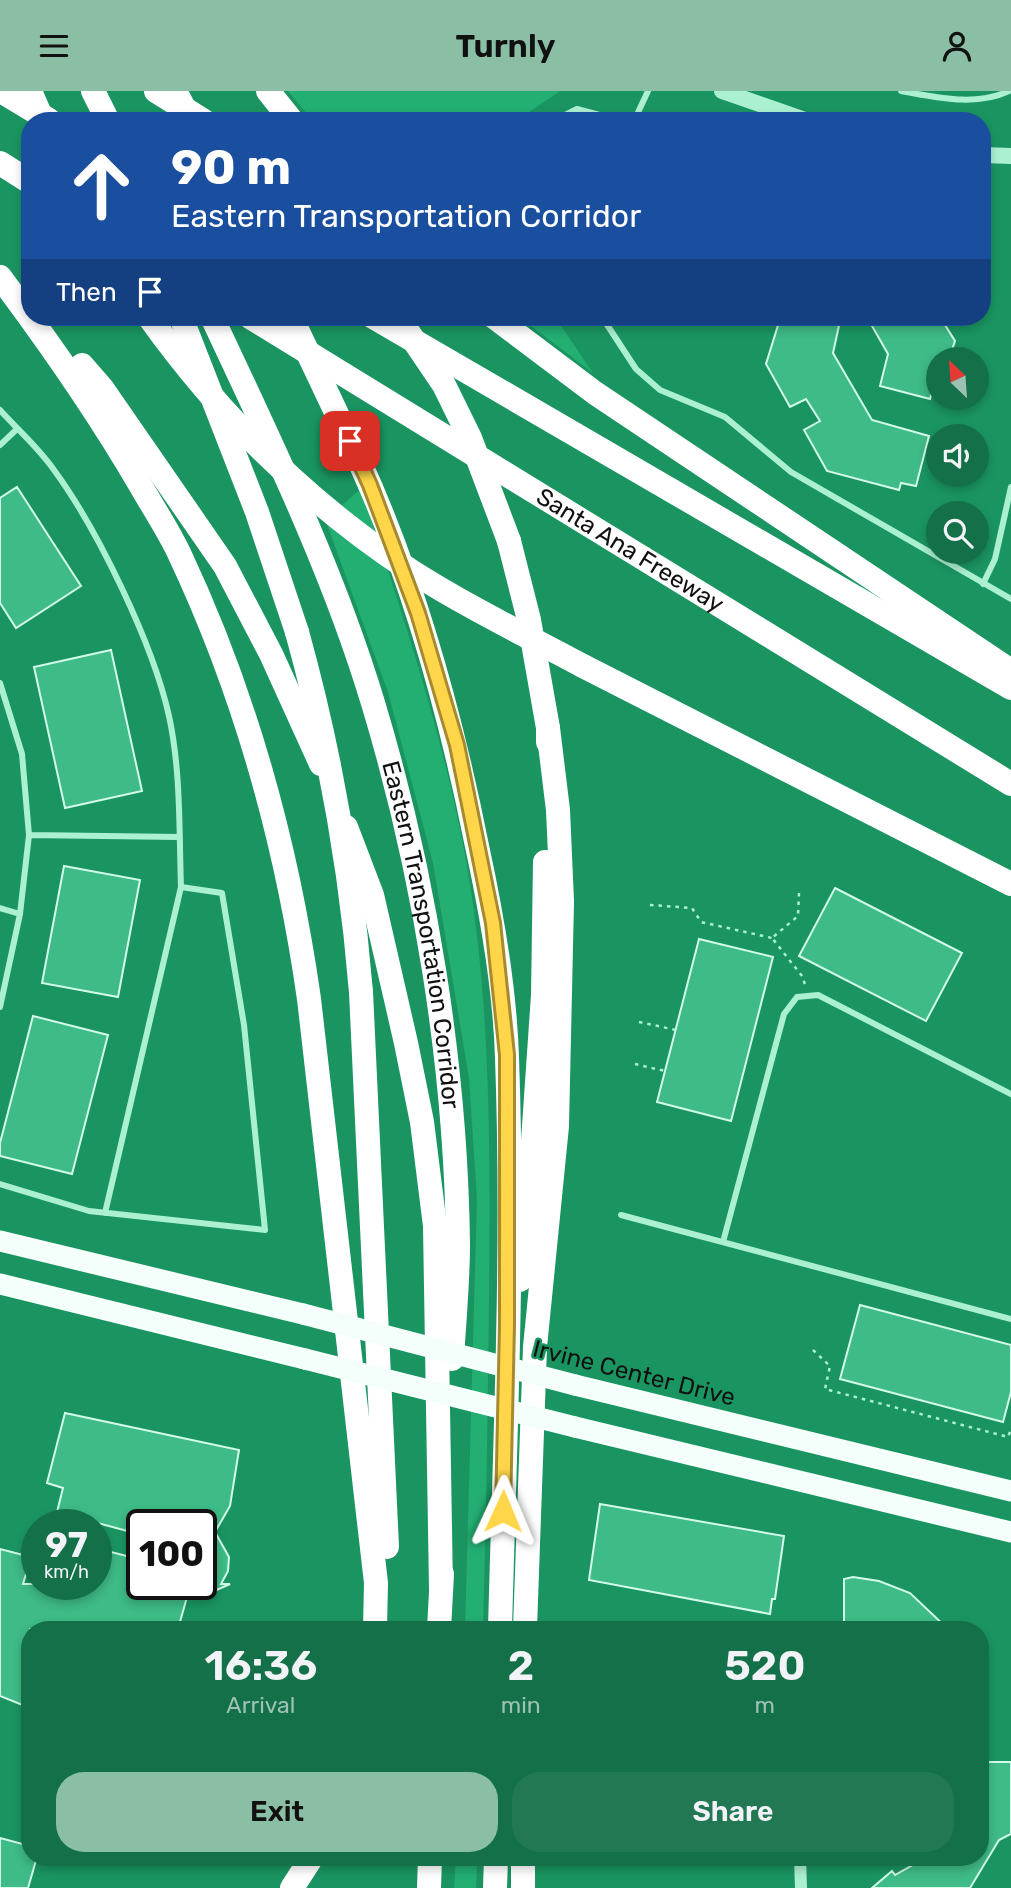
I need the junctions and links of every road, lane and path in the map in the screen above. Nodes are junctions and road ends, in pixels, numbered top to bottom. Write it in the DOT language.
graph roads {
  1 [pos="1,91"];
  2 [pos="30,91"];
  3 [pos="156,91"];
  4 [pos="175,91"];
  5 [pos="268,91"];
  6 [pos="648,91"];
  7 [pos="722,91"];
  8 [pos="901,91"];
  9 [pos="1009,91"];
  10 [pos="35,112"];
  11 [pos="39,112"];
  12 [pos="186,112"];
  13 [pos="190,112"];
  14 [pos="285,112"];
  15 [pos="571,112"];
  16 [pos="588,112"];
  17 [pos="638,112"];
  18 [pos="782,112"];
  19 [pos="991,155"];
  20 [pos="1011,156"];
  21 [pos="0,163"];
  22 [pos="21,176"];
  23 [pos="0,276"];
  24 [pos="21,297"];
  25 [pos="21,306"];
  26 [pos="36,326"];
  27 [pos="48,326"];
  28 [pos="156,326"];
  29 [pos="185,326"];
  30 [pos="216,326"];
  31 [pos="265,326"];
  32 [pos="295,326"];
  33 [pos="389,326"];
  34 [pos="404,326"];
  35 [pos="506,326"];
  36 [pos="608,326"];
  37 [pos="0,410"];
  38 [pos="17,429"];
  39 [pos="0,445"];
  40 [pos="1011,487"];
  41 [pos="984,584"];
  42 [pos="1011,600"];
  43 [pos="999,672"];
  44 [pos="0,683"];
  45 [pos="1011,688"];
  46 [pos="1011,711"];
  47 [pos="548,728"];
  48 [pos="1011,784"];
  49 [pos="29,835"];
  50 [pos="179,837"];
  51 [pos="1011,884"];
  52 [pos="181,887"];
  53 [pos="799,893"];
  54 [pos="650,905"];
  55 [pos="0,908"];
  56 [pos="20,914"];
  57 [pos="772,938"];
  58 [pos="808,993"];
  59 [pos="0,1007"];
  60 [pos="639,1022"];
  61 [pos="676,1030"];
  62 [pos="635,1064"];
  63 [pos="665,1071"];
  64 [pos="1011,1094"];
  65 [pos="0,1184"];
  66 [pos="105,1213"];
  67 [pos="621,1215"];
  68 [pos="0,1241"];
  69 [pos="723,1242"];
  70 [pos="0,1284"];
  71 [pos="1011,1319"];
  72 [pos="507,1324"];
  73 [pos="813,1350"];
  74 [pos="1011,1429"];
  75 [pos="1011,1491"];
  76 [pos="1011,1532"];
  77 [pos="441,1589"];
  78 [pos="375,1621"];
  79 [pos="388,1621"];
  80 [pos="439,1621"];
  81 [pos="500,1621"];
  82 [pos="525,1621"];
  83 [pos="306,1866"];
  84 [pos="430,1866"];
  85 [pos="496,1866"];
  86 [pos="523,1866"];
  87 [pos="800,1866"];
  88 [pos="292,1888"];
  89 [pos="429,1888"];
  90 [pos="495,1888"];
  91 [pos="523,1888"];
  92 [pos="801,1888"];
  1 -- 10 [label="highway"];
  2 -- 11 [label="highway, bridge"];
  3 -- 13 [label="highway"];
  4 -- 12 [label="highway, bridge"];
  5 -- 14 [label="highway"];
  6 -- 17 [label="lane"];
  7 -- 18 [label="street"];
  8 -- 9 [label="lane"];
  15 -- 16 [label="lane"];
  19 -- 20 [label="street"];
  21 -- 22 [label="highway"];
  23 -- 24 [label="highway"];
  23 -- 25 [label="highway"];
  26 -- 78 [label="highway"];
  27 -- 77 [label="highway"];
  28 -- 51 [label="highway, bridge"];
  29 -- 79 [label="highway, bridge"];
  30 -- 77 [label="highway, Eastern Transportation Corridor"];
  31 -- 48 [label="highway, Santa Ana Freeway"];
  32 -- 72 [label="highway, bridge"];
  33 -- 43 [label="highway"];
  34 -- 47 [label="highway, bridge"];
  35 -- 43 [label="highway"];
  36 -- 41 [label="lane"];
  37 -- 38 [label="lane"];
  38 -- 39 [label="lane"];
  38 -- 50 [label="lane"];
  40 -- 41 [label="lane"];
  41 -- 42 [label="lane"];
  43 -- 45 [label="highway"];
  43 -- 46 [label="highway"];
  44 -- 49 [label="lane"];
  47 -- 72 [label="highway"];
  47 -- 82 [label="highway"];
  49 -- 50 [label="lane"];
  49 -- 56 [label="lane"];
  50 -- 52 [label="lane"];
  52 -- 66 [label="lane"];
  52 -- 66 [label="lane"];
  53 -- 57 [label="path"];
  54 -- 57 [label="path"];
  55 -- 56 [label="lane"];
  56 -- 59 [label="lane"];
  57 -- 58 [label="path"];
  58 -- 64 [label="lane"];
  58 -- 69 [label="lane"];
  60 -- 61 [label="path"];
  62 -- 63 [label="path"];
  65 -- 66 [label="lane"];
  67 -- 69 [label="lane"];
  68 -- 75 [label="main road, Irvine Center Drive, bridge"];
  69 -- 71 [label="lane"];
  70 -- 76 [label="main road, bridge"];
  72 -- 81 [label="highway"];
  73 -- 74 [label="path"];
  77 -- 80 [label="highway"];
  83 -- 88 [label="highway"];
  84 -- 89 [label="highway"];
  85 -- 90 [label="highway"];
  86 -- 91 [label="highway"];
  87 -- 92 [label="street"];
}
